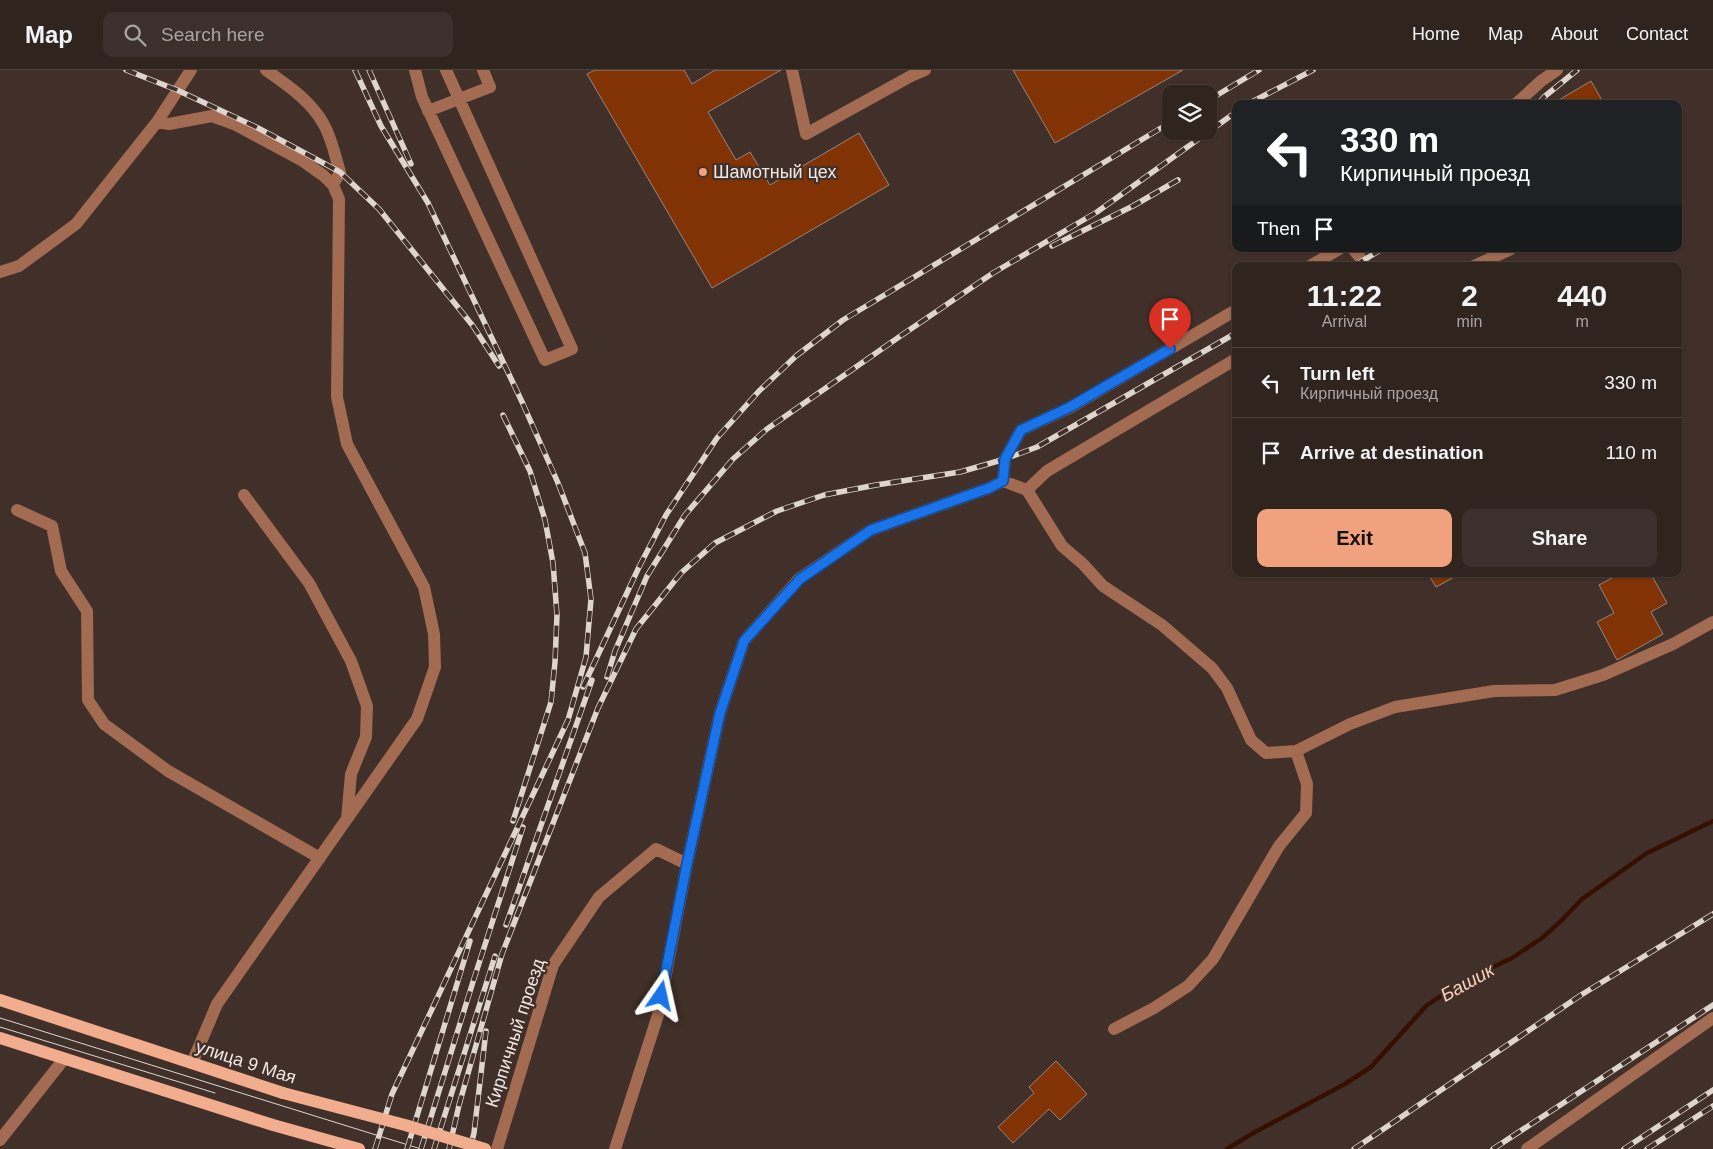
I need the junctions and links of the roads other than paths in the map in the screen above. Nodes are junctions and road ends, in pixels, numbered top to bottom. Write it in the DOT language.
graph roads {
  1 [pos="192,70"];
  2 [pos="266,70"];
  3 [pos="415,70"];
  4 [pos="446,70"];
  5 [pos="483,70"];
  6 [pos="792,70"];
  7 [pos="925,70"];
  8 [pos="1557,70"];
  9 [pos="909,73"];
  10 [pos="460,100"];
  11 [pos="1520,100"];
  12 [pos="428,111"];
  13 [pos="157,122"];
  14 [pos="332,185"];
  15 [pos="1334,252"];
  16 [pos="1356,252"];
  17 [pos="1504,252"];
  18 [pos="1317,262"];
  19 [pos="1363,262"];
  20 [pos="1483,262"];
  21 [pos="0,272"];
  22 [pos="1232,312"];
  23 [pos="1232,361"];
  24 [pos="1003,481"];
  25 [pos="1027,490"];
  26 [pos="244,495"];
  27 [pos="17,510"];
  28 [pos="1713,622"];
  29 [pos="1296,751"];
  30 [pos="348,819"];
  31 [pos="320,858"];
  32 [pos="687,864"];
  33 [pos="0,1000"];
  34 [pos="1713,1018"];
  35 [pos="1114,1029"];
  36 [pos="0,1038"];
  37 [pos="64,1059"];
  38 [pos="192,1063"];
  39 [pos="0,1140"];
  40 [pos="359,1149"];
  41 [pos="485,1149"];
  42 [pos="497,1149"];
  43 [pos="615,1149"];
  44 [pos="1527,1149"];
  1 -- 13 [label="street"];
  2 -- 14 [label="street"];
  3 -- 12 [label="street"];
  4 -- 10 [label="street"];
  5 -- 10 [label="street"];
  6 -- 9 [label="street"];
  7 -- 9 [label="street"];
  8 -- 11 [label="street"];
  10 -- 12 [label="street"];
  10 -- 12 [label="street"];
  13 -- 14 [label="street"];
  13 -- 21 [label="street"];
  14 -- 30 [label="street"];
  15 -- 18 [label="street"];
  16 -- 19 [label="street"];
  17 -- 20 [label="street"];
  22 -- 24 [label="street"];
  23 -- 25 [label="street"];
  24 -- 25 [label="street"];
  24 -- 32 [label="street"];
  25 -- 29 [label="street"];
  26 -- 30 [label="street"];
  27 -- 31 [label="street"];
  28 -- 29 [label="street"];
  29 -- 35 [label="street"];
  30 -- 31 [label="street"];
  31 -- 38 [label="street"];
  32 -- 42 [label="street, Кирпичный проезд"];
  32 -- 43 [label="street"];
  33 -- 38 [label="main road, улица 9 Мая"];
  34 -- 44 [label="street"];
  36 -- 37 [label="main road"];
  37 -- 39 [label="street"];
  37 -- 40 [label="main road"];
  38 -- 41 [label="main road, улица 9 Мая, bridge"];
}
